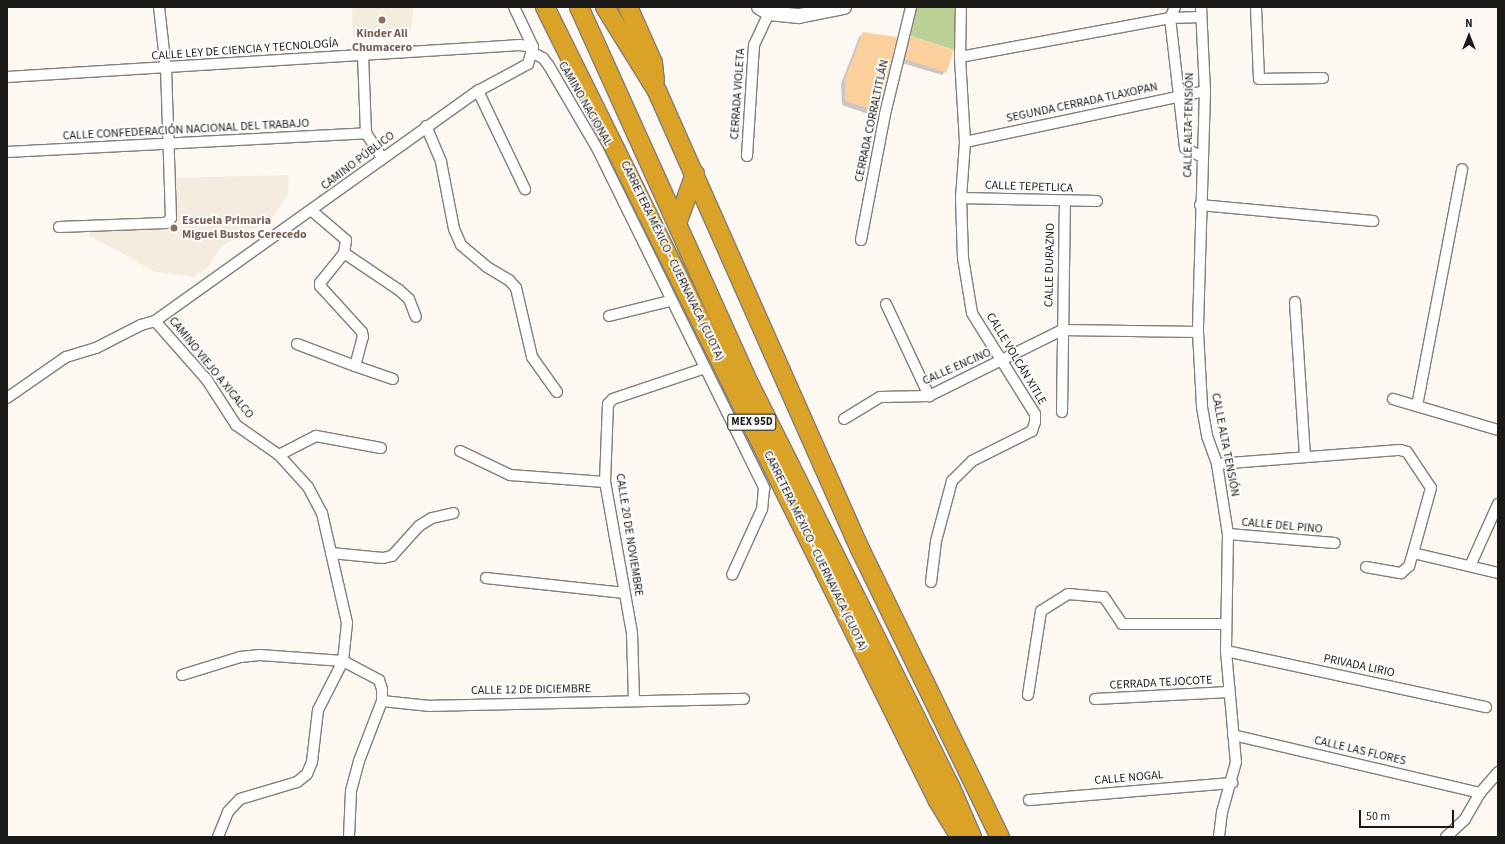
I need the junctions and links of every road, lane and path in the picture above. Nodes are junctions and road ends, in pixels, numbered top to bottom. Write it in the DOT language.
graph roads {
  1 [pos="159,7"];
  2 [pos="514,7"];
  3 [pos="545,7"];
  4 [pos="579,7"];
  5 [pos="587,7"];
  6 [pos="605,7"];
  7 [pos="628,7"];
  8 [pos="844,7"];
  9 [pos="911,7"];
  10 [pos="961,7"];
  11 [pos="1175,7"];
  12 [pos="1256,7"];
  13 [pos="764,10"];
  14 [pos="1201,12"];
  15 [pos="1170,18"];
  16 [pos="533,50"];
  17 [pos="363,55"];
  18 [pos="960,58"];
  19 [pos="166,69"];
  20 [pos="7,77"];
  21 [pos="1323,78"];
  22 [pos="478,91"];
  23 [pos="657,91"];
  24 [pos="1205,91"];
  25 [pos="1177,96"];
  26 [pos="426,126"];
  27 [pos="366,133"];
  28 [pos="965,142"];
  29 [pos="169,144"];
  30 [pos="7,152"];
  31 [pos="747,156"];
  32 [pos="1202,157"];
  33 [pos="382,158"];
  34 [pos="1462,169"];
  35 [pos="695,174"];
  36 [pos="525,189"];
  37 [pos="961,198"];
  38 [pos="1065,201"];
  39 [pos="1097,201"];
  40 [pos="1200,205"];
  41 [pos="312,211"];
  42 [pos="679,218"];
  43 [pos="1373,220"];
  44 [pos="60,227"];
  45 [pos="861,240"];
  46 [pos="344,253"];
  47 [pos="670,301"];
  48 [pos="1295,302"];
  49 [pos="886,304"];
  50 [pos="609,316"];
  51 [pos="416,317"];
  52 [pos="155,321"];
  53 [pos="1062,330"];
  54 [pos="1198,332"];
  55 [pos="297,344"];
  56 [pos="1003,362"];
  57 [pos="355,366"];
  58 [pos="705,368"];
  59 [pos="393,379"];
  60 [pos="557,392"];
  61 [pos="929,396"];
  62 [pos="7,398"];
  63 [pos="1393,399"];
  64 [pos="1417,406"];
  65 [pos="1062,412"];
  66 [pos="844,418"];
  67 [pos="1498,430"];
  68 [pos="381,448"];
  69 [pos="460,451"];
  70 [pos="279,455"];
  71 [pos="1305,456"];
  72 [pos="1217,464"];
  73 [pos="605,482"];
  74 [pos="1498,504"];
  75 [pos="453,513"];
  76 [pos="1228,534"];
  77 [pos="1335,543"];
  78 [pos="860,549"];
  79 [pos="331,553"];
  80 [pos="1413,553"];
  81 [pos="1470,566"];
  82 [pos="1366,567"];
  83 [pos="1498,572"];
  84 [pos="732,575"];
  85 [pos="486,578"];
  86 [pos="931,582"];
  87 [pos="624,593"];
  88 [pos="1226,624"];
  89 [pos="1226,651"];
  90 [pos="343,661"];
  91 [pos="182,675"];
  92 [pos="1229,692"];
  93 [pos="1028,695"];
  94 [pos="744,699"];
  95 [pos="1095,699"];
  96 [pos="634,700"];
  97 [pos="382,701"];
  98 [pos="1486,707"];
  99 [pos="1233,735"];
  100 [pos="1498,772"];
  101 [pos="1232,782"];
  102 [pos="1480,793"];
  103 [pos="1029,800"];
  104 [pos="218,837"];
  105 [pos="349,837"];
  106 [pos="960,837"];
  107 [pos="972,837"];
  108 [pos="1000,837"];
  109 [pos="1219,837"];
  110 [pos="1446,837"];
  1 -- 19 [label="street"];
  2 -- 16 [label="street"];
  3 -- 106 [label="highway, CARRETERA MÉXICO - CUERNAVACA (CUOTA) / MEX 95D"];
  4 -- 107 [label="highway"];
  5 -- 42 [label="highway"];
  6 -- 23 [label="highway"];
  7 -- 23 [label="highway"];
  8 -- 13 [label="street"];
  9 -- 45 [label="street, CERRADA CORRALTITLÁN"];
  10 -- 18 [label="street, CALLE VOLCÁN XITLE"];
  11 -- 15 [label="street"];
  12 -- 21 [label="street"];
  13 -- 31 [label="street, CERRADA VIOLETA"];
  14 -- 15 [label="street"];
  14 -- 24 [label="street, CALLE ALTA TENSIÓN"];
  15 -- 18 [label="street"];
  15 -- 25 [label="street"];
  16 -- 17 [label="street, CALLE LEY DE CIENCIA Y TECNOLOGÍA"];
  16 -- 22 [label="street, CAMINO PÚBLICO"];
  16 -- 47 [label="street, CAMINO NACIONAL"];
  17 -- 19 [label="street, CALLE LEY DE CIENCIA Y TECNOLOGÍA"];
  17 -- 27 [label="street"];
  18 -- 28 [label="street, CALLE VOLCÁN XITLE"];
  19 -- 20 [label="street, CALLE LEY DE CIENCIA Y TECNOLOGÍA"];
  19 -- 29 [label="street"];
  22 -- 26 [label="street, CAMINO PÚBLICO"];
  22 -- 36 [label="street"];
  23 -- 35 [label="highway"];
  24 -- 25 [label="street, SEGUNDA CERRADA TLAXOPAN"];
  24 -- 32 [label="street, CALLE ALTA TENSIÓN"];
  25 -- 28 [label="street, SEGUNDA CERRADA TLAXOPAN"];
  25 -- 32 [label="street"];
  26 -- 33 [label="street, CAMINO PÚBLICO"];
  26 -- 60 [label="street"];
  27 -- 29 [label="street, CALLE CONFEDERACIÓN NACIONAL DEL TRABAJO"];
  27 -- 33 [label="street"];
  28 -- 37 [label="street, CALLE VOLCÁN XITLE"];
  29 -- 30 [label="street, CALLE CONFEDERACIÓN NACIONAL DEL TRABAJO"];
  29 -- 44 [label="street"];
  32 -- 40 [label="street, CALLE ALTA TENSIÓN"];
  33 -- 41 [label="street, CAMINO PÚBLICO"];
  34 -- 64 [label="street"];
  35 -- 42 [label="highway"];
  35 -- 78 [label="highway"];
  37 -- 38 [label="street, CALLE TEPETLICA"];
  37 -- 56 [label="street, CALLE VOLCÁN XITLE"];
  38 -- 39 [label="street, CALLE TEPETLICA"];
  38 -- 53 [label="street, CALLE DURAZNO"];
  40 -- 43 [label="street"];
  40 -- 54 [label="street, CALLE ALTA TENSIÓN"];
  41 -- 46 [label="street"];
  41 -- 52 [label="street, CAMINO PÚBLICO"];
  42 -- 78 [label="highway"];
  46 -- 51 [label="street"];
  46 -- 57 [label="street"];
  47 -- 50 [label="street"];
  47 -- 58 [label="street, CAMINO NACIONAL"];
  48 -- 71 [label="street"];
  49 -- 61 [label="street"];
  52 -- 62 [label="street, CAMINO PÚBLICO"];
  52 -- 70 [label="street, CAMINO VIEJO A XICALCO"];
  53 -- 54 [label="street, CALLE ENCINO"];
  53 -- 56 [label="street, CALLE ENCINO"];
  53 -- 65 [label="street, CALLE DURAZNO"];
  54 -- 72 [label="street, CALLE ALTA TENSIÓN"];
  55 -- 57 [label="street"];
  56 -- 61 [label="street, CALLE ENCINO"];
  56 -- 86 [label="street, CALLE VOLCÁN XITLE"];
  57 -- 59 [label="street"];
  58 -- 73 [label="street, CALLE 20 DE NOVIEMBRE"];
  58 -- 84 [label="street, CAMINO NACIONAL"];
  61 -- 66 [label="street, CALLE ENCINO"];
  63 -- 64 [label="street"];
  64 -- 67 [label="street"];
  68 -- 70 [label="street"];
  69 -- 73 [label="street"];
  70 -- 79 [label="street, CAMINO VIEJO A XICALCO"];
  71 -- 72 [label="street"];
  71 -- 80 [label="street"];
  72 -- 76 [label="street, CALLE ALTA TENSIÓN"];
  73 -- 87 [label="street, CALLE 20 DE NOVIEMBRE"];
  74 -- 81 [label="street"];
  75 -- 79 [label="street"];
  76 -- 77 [label="street, CALLE DEL PINO"];
  76 -- 88 [label="street, CALLE ALTA TENSIÓN"];
  78 -- 108 [label="highway"];
  79 -- 90 [label="street, CAMINO VIEJO A XICALCO"];
  80 -- 81 [label="street"];
  80 -- 82 [label="street"];
  81 -- 83 [label="street"];
  85 -- 87 [label="street"];
  87 -- 96 [label="street, CALLE 20 DE NOVIEMBRE"];
  88 -- 89 [label="street, CALLE ALTA TENSIÓN"];
  88 -- 93 [label="street"];
  89 -- 92 [label="street, CALLE ALTA TENSIÓN"];
  89 -- 98 [label="street, PRIVADA LIRIO"];
  90 -- 91 [label="street"];
  90 -- 97 [label="street"];
  90 -- 104 [label="street"];
  92 -- 95 [label="street, CERRADA TEJOCOTE"];
  92 -- 99 [label="street, CALLE ALTA TENSIÓN"];
  94 -- 96 [label="street, CALLE 12 DE DICIEMBRE"];
  96 -- 97 [label="street, CALLE 12 DE DICIEMBRE"];
  97 -- 105 [label="street"];
  99 -- 101 [label="street, CALLE ALTA TENSIÓN"];
  99 -- 102 [label="street, CALLE LAS FLORES"];
  100 -- 102 [label="street"];
  101 -- 103 [label="street, CALLE NOGAL"];
  101 -- 109 [label="street, CALLE ALTA TENSIÓN"];
  102 -- 110 [label="street"];
}
